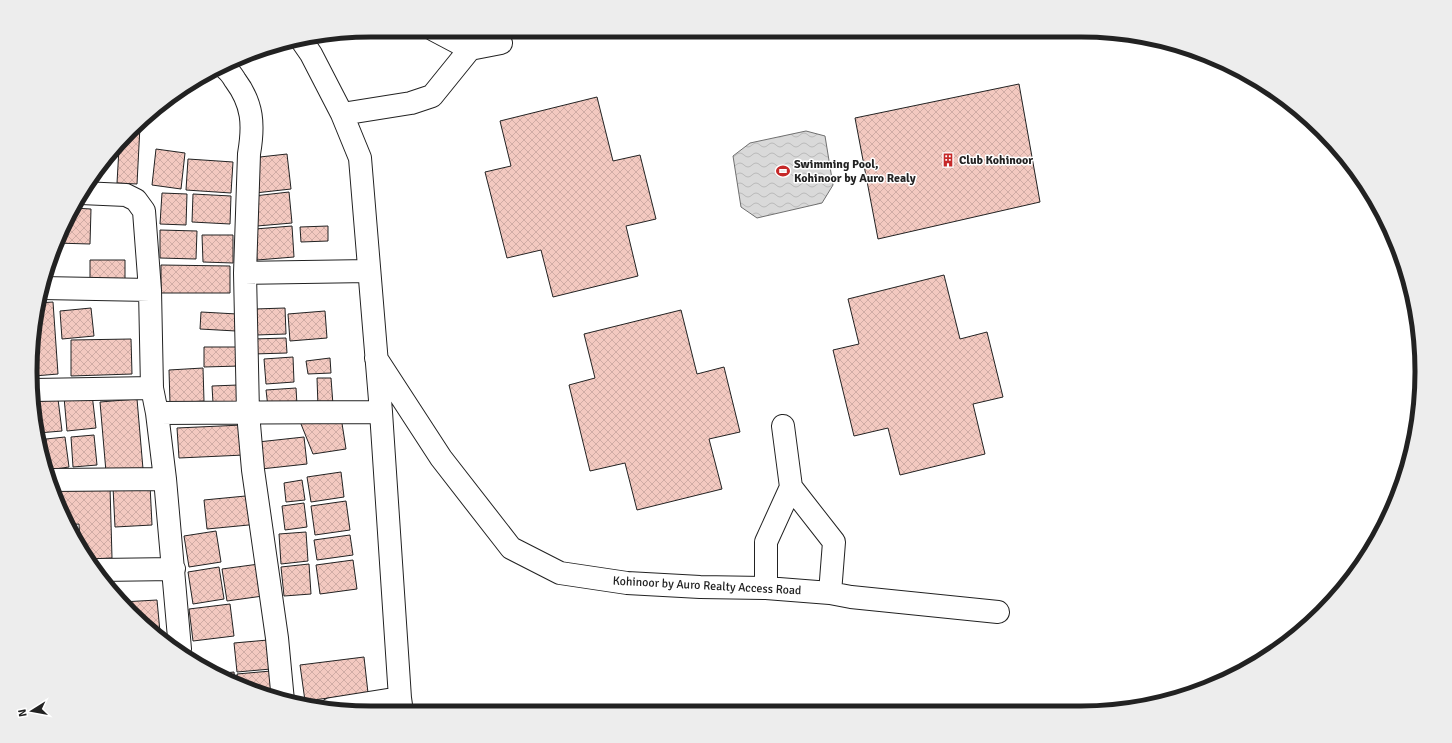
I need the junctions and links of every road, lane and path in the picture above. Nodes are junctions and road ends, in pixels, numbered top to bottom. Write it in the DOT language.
graph roads {
  1 [pos="447,37"];
  2 [pos="501,43"];
  3 [pos="304,44"];
  4 [pos="470,49"];
  5 [pos="226,70"];
  6 [pos="342,114"];
  7 [pos="89,193"];
  8 [pos="369,271"];
  9 [pos="245,273"];
  10 [pos="47,288"];
  11 [pos="150,290"];
  12 [pos="376,358"];
  13 [pos="152,388"];
  14 [pos="38,390"];
  15 [pos="381,412"];
  16 [pos="157,413"];
  17 [pos="248,413"];
  18 [pos="782,426"];
  19 [pos="165,479"];
  20 [pos="55,480"];
  21 [pos="791,487"];
  22 [pos="174,569"];
  23 [pos="102,570"];
  24 [pos="766,588"];
  25 [pos="830,593"];
  26 [pos="998,612"];
  27 [pos="180,645"];
  28 [pos="282,694"];
  29 [pos="401,705"];
  30 [pos="384,706"];
  1 -- 4 [label="street"];
  2 -- 4 [label="street"];
  3 -- 6 [label="street"];
  4 -- 6 [label="street"];
  5 -- 9 [label="street"];
  6 -- 8 [label="street"];
  7 -- 11 [label="street"];
  8 -- 9 [label="street"];
  8 -- 12 [label="street"];
  9 -- 17 [label="street"];
  10 -- 11 [label="street"];
  11 -- 13 [label="street"];
  12 -- 15 [label="street"];
  12 -- 24 [label="street, Kohinoor by Auro Realty Access Road"];
  13 -- 14 [label="street"];
  13 -- 16 [label="street"];
  15 -- 17 [label="street"];
  15 -- 29 [label="street"];
  16 -- 17 [label="street"];
  16 -- 19 [label="street"];
  17 -- 28 [label="street"];
  18 -- 21 [label="street"];
  19 -- 20 [label="street"];
  19 -- 22 [label="street"];
  21 -- 24 [label="street"];
  21 -- 25 [label="street"];
  22 -- 23 [label="street"];
  22 -- 27 [label="street"];
  24 -- 25 [label="street, Kohinoor by Auro Realty Access Road"];
  25 -- 26 [label="street, Kohinoor by Auro Realty Access Road"];
  29 -- 30 [label="street"];
}
